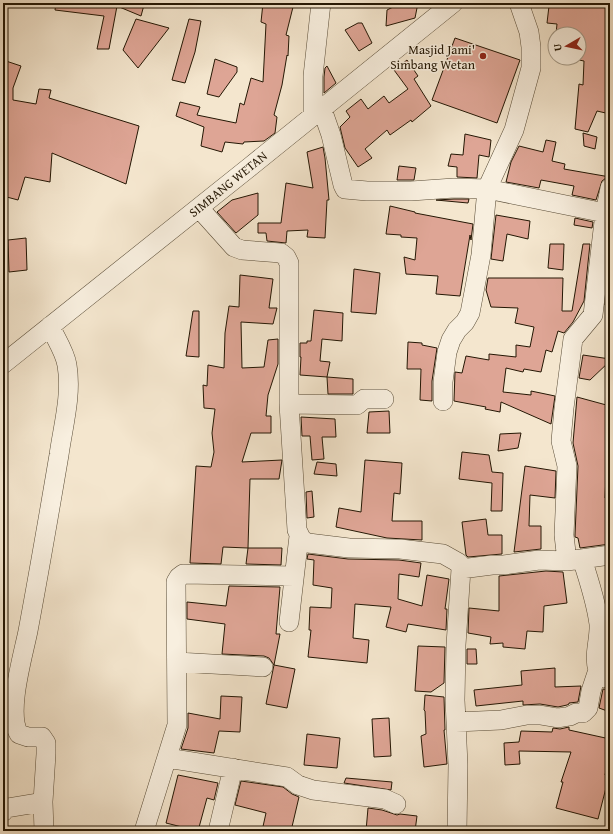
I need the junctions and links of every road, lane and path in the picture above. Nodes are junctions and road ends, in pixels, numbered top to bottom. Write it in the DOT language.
graph roads {
  1 [pos="321,3"];
  2 [pos="453,3"];
  3 [pos="519,3"];
  4 [pos="318,112"];
  5 [pos="610,188"];
  6 [pos="487,189"];
  7 [pos="199,208"];
  8 [pos="605,213"];
  9 [pos="50,326"];
  10 [pos="3,364"];
  11 [pos="384,399"];
  12 [pos="443,402"];
  13 [pos="289,404"];
  14 [pos="299,536"];
  15 [pos="610,555"];
  16 [pos="575,560"];
  17 [pos="461,569"];
  18 [pos="294,576"];
  19 [pos="289,622"];
  20 [pos="177,662"];
  21 [pos="263,667"];
  22 [pos="604,674"];
  23 [pos="456,722"];
  24 [pos="11,735"];
  25 [pos="167,758"];
  26 [pos="234,768"];
  27 [pos="43,802"];
  28 [pos="396,804"];
  29 [pos="3,812"];
  30 [pos="44,831"];
  31 [pos="144,831"];
  32 [pos="218,831"];
  33 [pos="457,831"];
  1 -- 4 [label="street"];
  2 -- 4 [label="street, SIMBANG WETAN"];
  3 -- 6 [label="street"];
  4 -- 6 [label="street"];
  4 -- 7 [label="street, SIMBANG WETAN"];
  5 -- 8 [label="street"];
  6 -- 8 [label="street"];
  6 -- 12 [label="street"];
  7 -- 9 [label="street, SIMBANG WETAN"];
  7 -- 13 [label="street"];
  8 -- 16 [label="street"];
  9 -- 10 [label="street, SIMBANG WETAN"];
  9 -- 24 [label="street"];
  11 -- 13 [label="street"];
  13 -- 14 [label="street"];
  14 -- 17 [label="street"];
  14 -- 18 [label="street"];
  15 -- 16 [label="street"];
  16 -- 17 [label="street"];
  16 -- 22 [label="street"];
  17 -- 23 [label="street"];
  18 -- 19 [label="street"];
  18 -- 20 [label="street"];
  20 -- 21 [label="street"];
  20 -- 25 [label="street"];
  22 -- 23 [label="street"];
  23 -- 33 [label="street"];
  24 -- 27 [label="street"];
  25 -- 26 [label="street"];
  25 -- 31 [label="street"];
  26 -- 28 [label="street"];
  26 -- 32 [label="street"];
  27 -- 29 [label="street"];
  27 -- 30 [label="street"];
}
